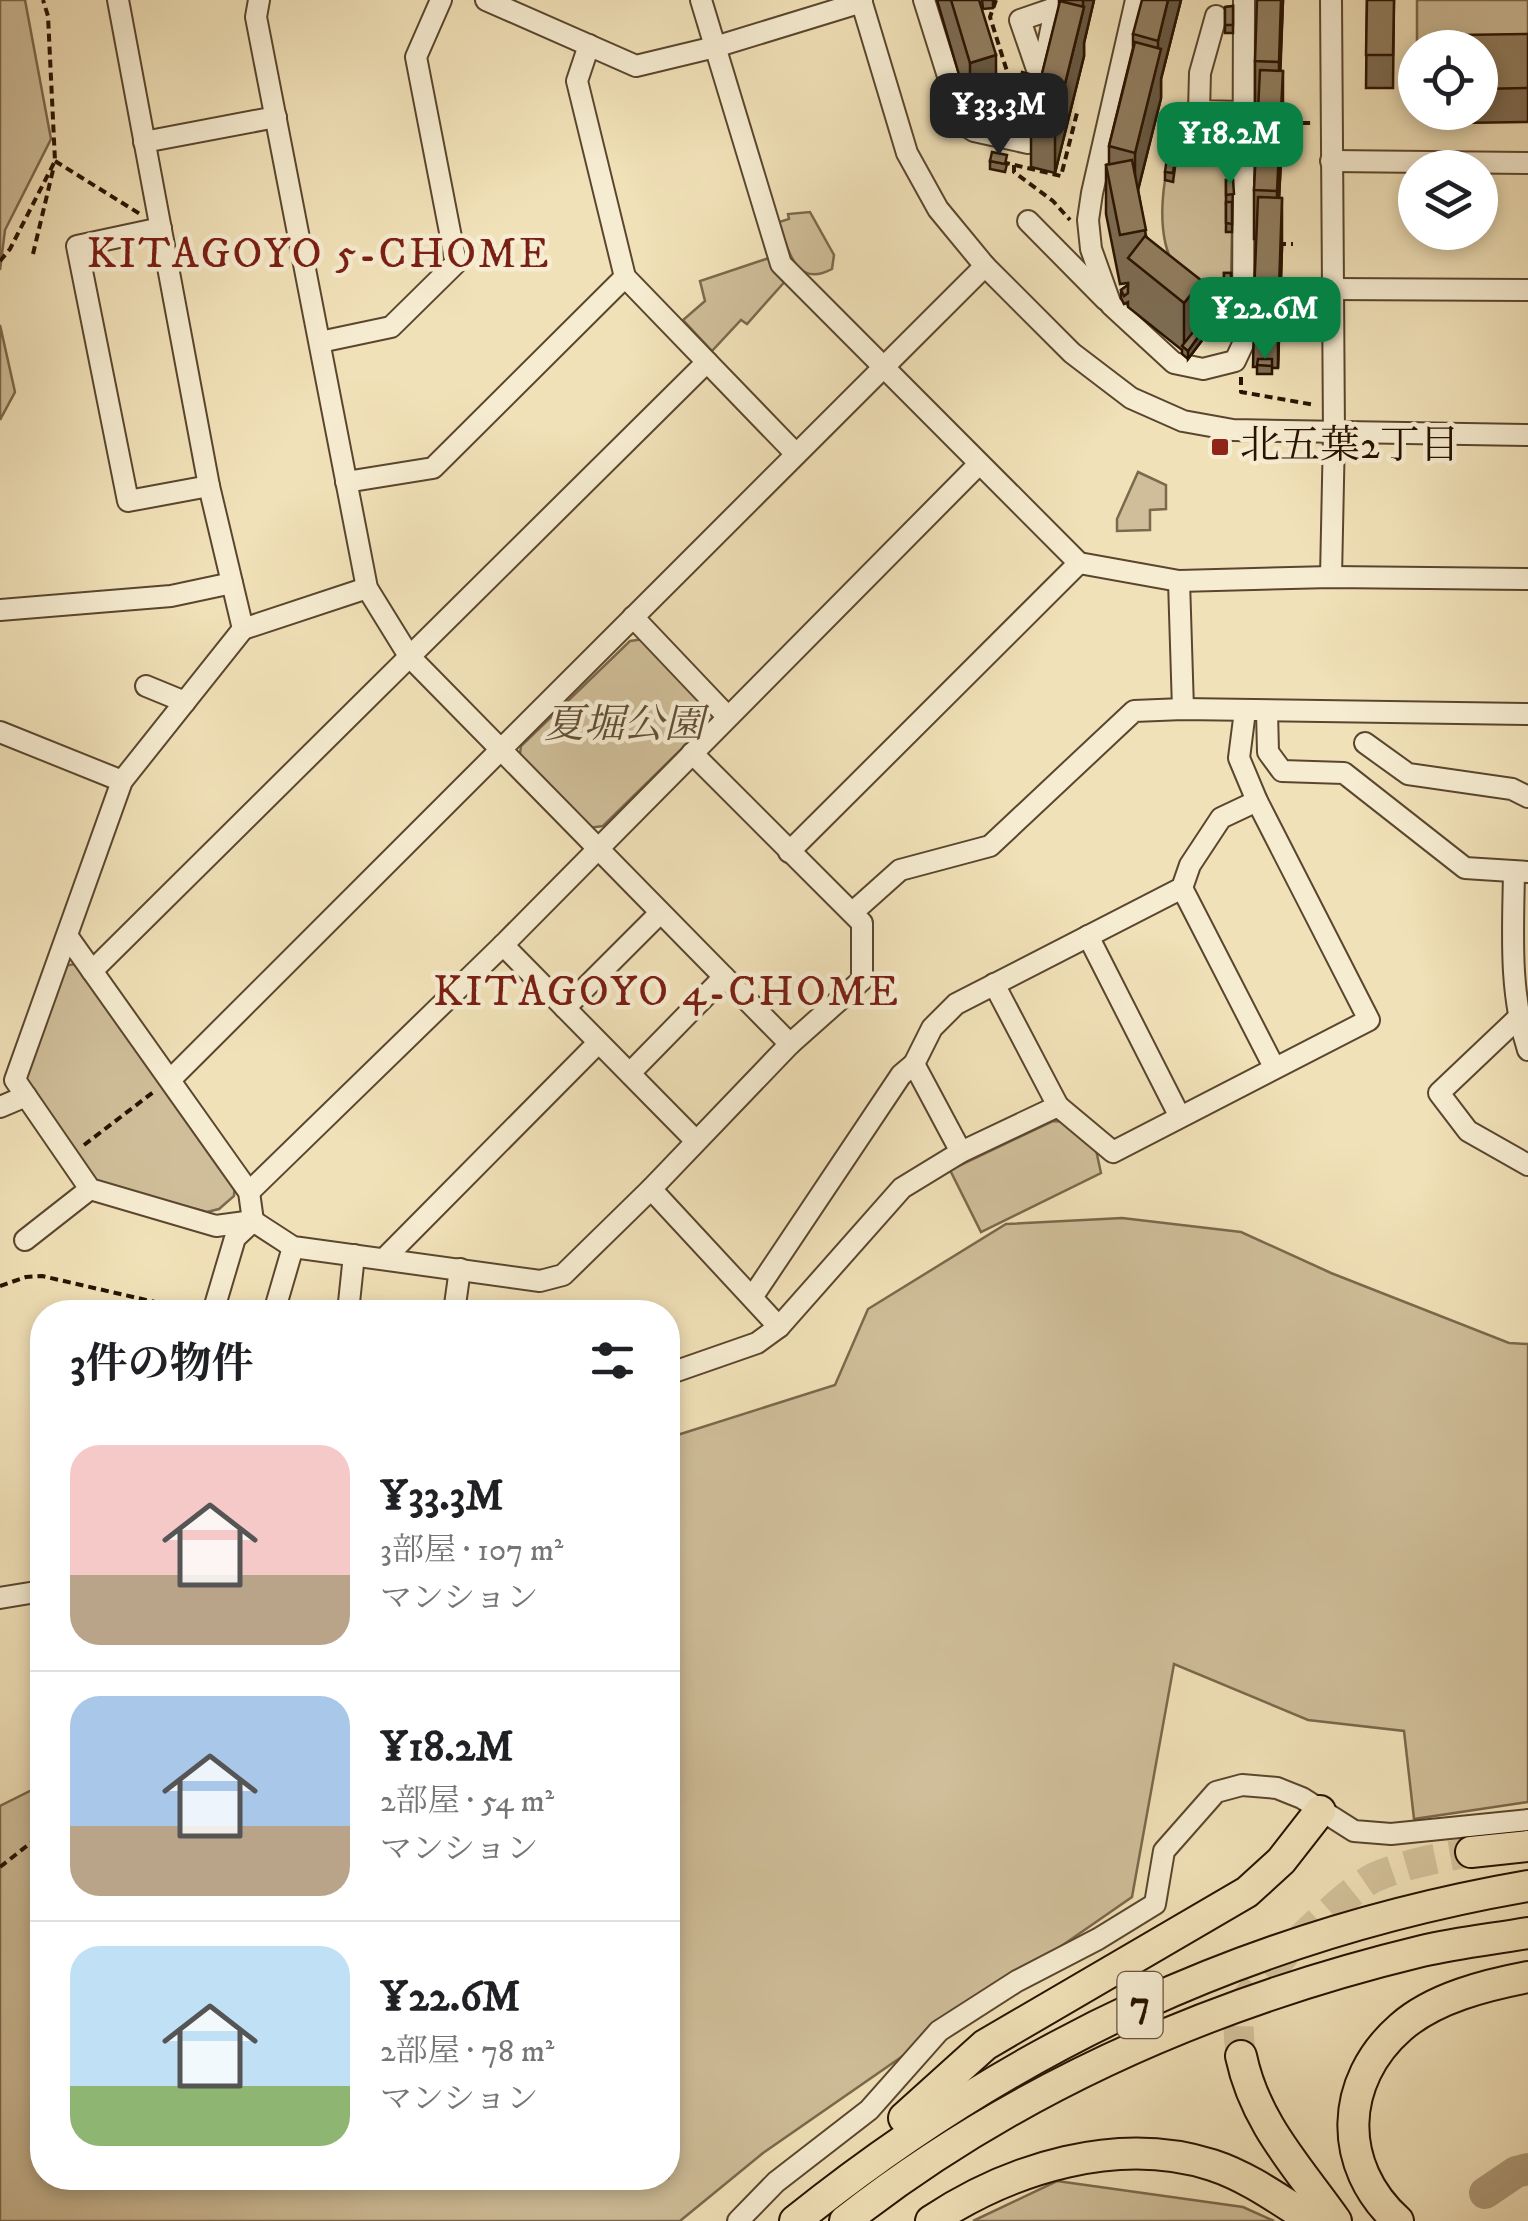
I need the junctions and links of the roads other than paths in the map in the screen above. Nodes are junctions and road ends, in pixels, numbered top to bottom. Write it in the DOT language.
graph roads {
  1 [pos="118,0"];
  2 [pos="259,0"];
  3 [pos="441,0"];
  4 [pos="486,0"];
  5 [pos="701,0"];
  6 [pos="924,0"];
  7 [pos="1136,0"];
  8 [pos="1244,0"];
  9 [pos="1331,0"];
  10 [pos="862,1"];
  11 [pos="1056,4"];
  12 [pos="1216,16"];
  13 [pos="589,45"];
  14 [pos="715,47"];
  15 [pos="1040,80"];
  16 [pos="1244,114"];
  17 [pos="276,117"];
  18 [pos="144,142"];
  19 [pos="1331,161"];
  20 [pos="1528,163"];
  21 [pos="1028,221"];
  22 [pos="162,228"];
  23 [pos="985,266"];
  24 [pos="625,278"];
  25 [pos="1332,289"];
  26 [pos="1528,290"];
  27 [pos="1111,305"];
  28 [pos="320,342"];
  29 [pos="707,362"];
  30 [pos="884,366"];
  31 [pos="1334,434"];
  32 [pos="1528,435"];
  33 [pos="796,454"];
  34 [pos="980,464"];
  35 [pos="346,482"];
  36 [pos="209,486"];
  37 [pos="1078,563"];
  38 [pos="1331,577"];
  39 [pos="1528,579"];
  40 [pos="1179,581"];
  41 [pos="232,583"];
  42 [pos="367,588"];
  43 [pos="0,610"];
  44 [pos="633,616"];
  45 [pos="243,629"];
  46 [pos="409,656"];
  47 [pos="146,686"];
  48 [pos="185,702"];
  49 [pos="1183,709"];
  50 [pos="1245,711"];
  51 [pos="1267,711"];
  52 [pos="1528,714"];
  53 [pos="727,716"];
  54 [pos="0,732"];
  55 [pos="1365,743"];
  56 [pos="499,750"];
  57 [pos="692,753"];
  58 [pos="122,781"];
  59 [pos="1528,798"];
  60 [pos="1257,802"];
  61 [pos="596,848"];
  62 [pos="789,852"];
  63 [pos="1521,872"];
  64 [pos="1182,888"];
  65 [pos="660,912"];
  66 [pos="852,912"];
  67 [pos="1088,936"];
  68 [pos="68,938"];
  69 [pos="503,944"];
  70 [pos="92,970"];
  71 [pos="724,977"];
  72 [pos="994,984"];
  73 [pos="565,1008"];
  74 [pos="1518,1018"];
  75 [pos="598,1044"];
  76 [pos="790,1044"];
  77 [pos="1528,1050"];
  78 [pos="914,1064"];
  79 [pos="1274,1067"];
  80 [pos="630,1074"];
  81 [pos="171,1079"];
  82 [pos="26,1096"];
  83 [pos="1058,1106"];
  84 [pos="0,1107"];
  85 [pos="1180,1117"];
  86 [pos="695,1140"];
  87 [pos="961,1152"];
  88 [pos="1528,1166"];
  89 [pos="90,1189"];
  90 [pos="651,1189"];
  91 [pos="249,1192"];
  92 [pos="253,1222"];
  93 [pos="25,1240"];
  94 [pos="293,1247"];
  95 [pos="354,1255"];
  96 [pos="385,1258"];
  97 [pos="460,1269"];
  98 [pos="753,1296"];
  99 [pos="217,1300"];
  100 [pos="278,1300"];
  101 [pos="349,1300"];
  102 [pos="456,1300"];
  103 [pos="778,1327"];
  104 [pos="680,1370"];
  105 [pos="30,1592"];
  106 [pos="0,1598"];
  107 [pos="1320,1810"];
  108 [pos="1528,1820"];
  109 [pos="1528,1846"];
  110 [pos="1471,1852"];
  111 [pos="1528,1886"];
  112 [pos="1528,1934"];
  113 [pos="1528,1977"];
  114 [pos="1240,2056"];
  115 [pos="806,2213"];
  116 [pos="738,2221"];
  117 [pos="845,2221"];
  118 [pos="931,2221"];
  119 [pos="1314,2221"];
  120 [pos="1336,2221"];
  121 [pos="1398,2221"];
  1 -- 18 [label="street"];
  2 -- 17 [label="street"];
  3 -- 28 [label="street"];
  4 -- 13 [label="street"];
  5 -- 14 [label="street"];
  6 -- 15 [label="street"];
  7 -- 27 [label="street"];
  8 -- 16 [label="street"];
  9 -- 19 [label="street"];
  10 -- 14 [label="street"];
  10 -- 23 [label="street"];
  11 -- 15 [label="street"];
  11 -- 15 [label="street"];
  12 -- 16 [label="street"];
  13 -- 14 [label="street"];
  13 -- 24 [label="street"];
  14 -- 30 [label="street"];
  16 -- 27 [label="street"];
  17 -- 18 [label="street"];
  17 -- 28 [label="street"];
  18 -- 22 [label="street"];
  19 -- 20 [label="street"];
  19 -- 25 [label="street"];
  21 -- 27 [label="street"];
  22 -- 36 [label="street"];
  22 -- 36 [label="street"];
  23 -- 30 [label="street"];
  23 -- 31 [label="street"];
  24 -- 29 [label="street"];
  24 -- 35 [label="street"];
  25 -- 26 [label="street"];
  25 -- 31 [label="street"];
  28 -- 35 [label="street"];
  29 -- 33 [label="street"];
  29 -- 46 [label="street"];
  30 -- 33 [label="street"];
  30 -- 34 [label="street"];
  31 -- 32 [label="street"];
  31 -- 38 [label="street"];
  33 -- 44 [label="street"];
  34 -- 37 [label="street"];
  34 -- 53 [label="street"];
  35 -- 42 [label="street"];
  36 -- 41 [label="street"];
  37 -- 40 [label="street"];
  37 -- 62 [label="street"];
  38 -- 39 [label="street"];
  38 -- 40 [label="street"];
  40 -- 49 [label="street"];
  41 -- 43 [label="street"];
  41 -- 45 [label="street"];
  42 -- 45 [label="street"];
  42 -- 46 [label="street"];
  44 -- 53 [label="street"];
  44 -- 56 [label="street"];
  45 -- 48 [label="street"];
  46 -- 56 [label="street"];
  46 -- 70 [label="street"];
  47 -- 48 [label="street"];
  48 -- 58 [label="street"];
  49 -- 50 [label="street"];
  49 -- 66 [label="street"];
  50 -- 51 [label="street"];
  50 -- 60 [label="street"];
  51 -- 52 [label="street"];
  51 -- 63 [label="street"];
  53 -- 57 [label="street"];
  54 -- 58 [label="street"];
  55 -- 59 [label="street"];
  56 -- 61 [label="street"];
  56 -- 81 [label="street"];
  57 -- 61 [label="street"];
  57 -- 62 [label="street"];
  58 -- 68 [label="street"];
  60 -- 64 [label="street"];
  60 -- 79 [label="street"];
  61 -- 65 [label="street"];
  61 -- 69 [label="street"];
  62 -- 66 [label="street"];
  63 -- 74 [label="street"];
  64 -- 67 [label="street"];
  64 -- 79 [label="street"];
  65 -- 71 [label="street"];
  65 -- 73 [label="street"];
  66 -- 76 [label="street"];
  67 -- 72 [label="street"];
  67 -- 85 [label="street"];
  68 -- 70 [label="street"];
  68 -- 82 [label="street"];
  69 -- 73 [label="street"];
  69 -- 91 [label="street"];
  70 -- 81 [label="street"];
  71 -- 76 [label="street"];
  71 -- 80 [label="street"];
  72 -- 78 [label="street"];
  72 -- 83 [label="street"];
  73 -- 75 [label="street"];
  74 -- 77 [label="street"];
  74 -- 88 [label="street"];
  75 -- 80 [label="street"];
  75 -- 96 [label="street"];
  76 -- 86 [label="street"];
  78 -- 87 [label="street"];
  78 -- 98 [label="street"];
  79 -- 85 [label="street"];
  80 -- 86 [label="street"];
  81 -- 91 [label="street"];
  82 -- 84 [label="street"];
  82 -- 89 [label="street"];
  83 -- 85 [label="street"];
  83 -- 87 [label="street"];
  86 -- 90 [label="street"];
  87 -- 103 [label="street"];
  89 -- 92 [label="street"];
  89 -- 93 [label="street"];
  90 -- 97 [label="street"];
  90 -- 98 [label="street"];
  91 -- 92 [label="street"];
  92 -- 94 [label="street"];
  92 -- 99 [label="street"];
  94 -- 95 [label="street"];
  94 -- 100 [label="street"];
  95 -- 96 [label="street"];
  95 -- 101 [label="street"];
  96 -- 97 [label="street"];
  97 -- 102 [label="street"];
  98 -- 103 [label="street"];
  103 -- 104 [label="street"];
  105 -- 106 [label="street"];
  107 -- 108 [label="street"];
  107 -- 115 [label="highway"];
  107 -- 116 [label="street"];
  109 -- 110 [label="highway"];
  111 -- 115 [label="highway, 7"];
  112 -- 117 [label="highway, 7"];
  113 -- 121 [label="highway"];
  114 -- 120 [label="highway"];
  118 -- 119 [label="highway"];
}
